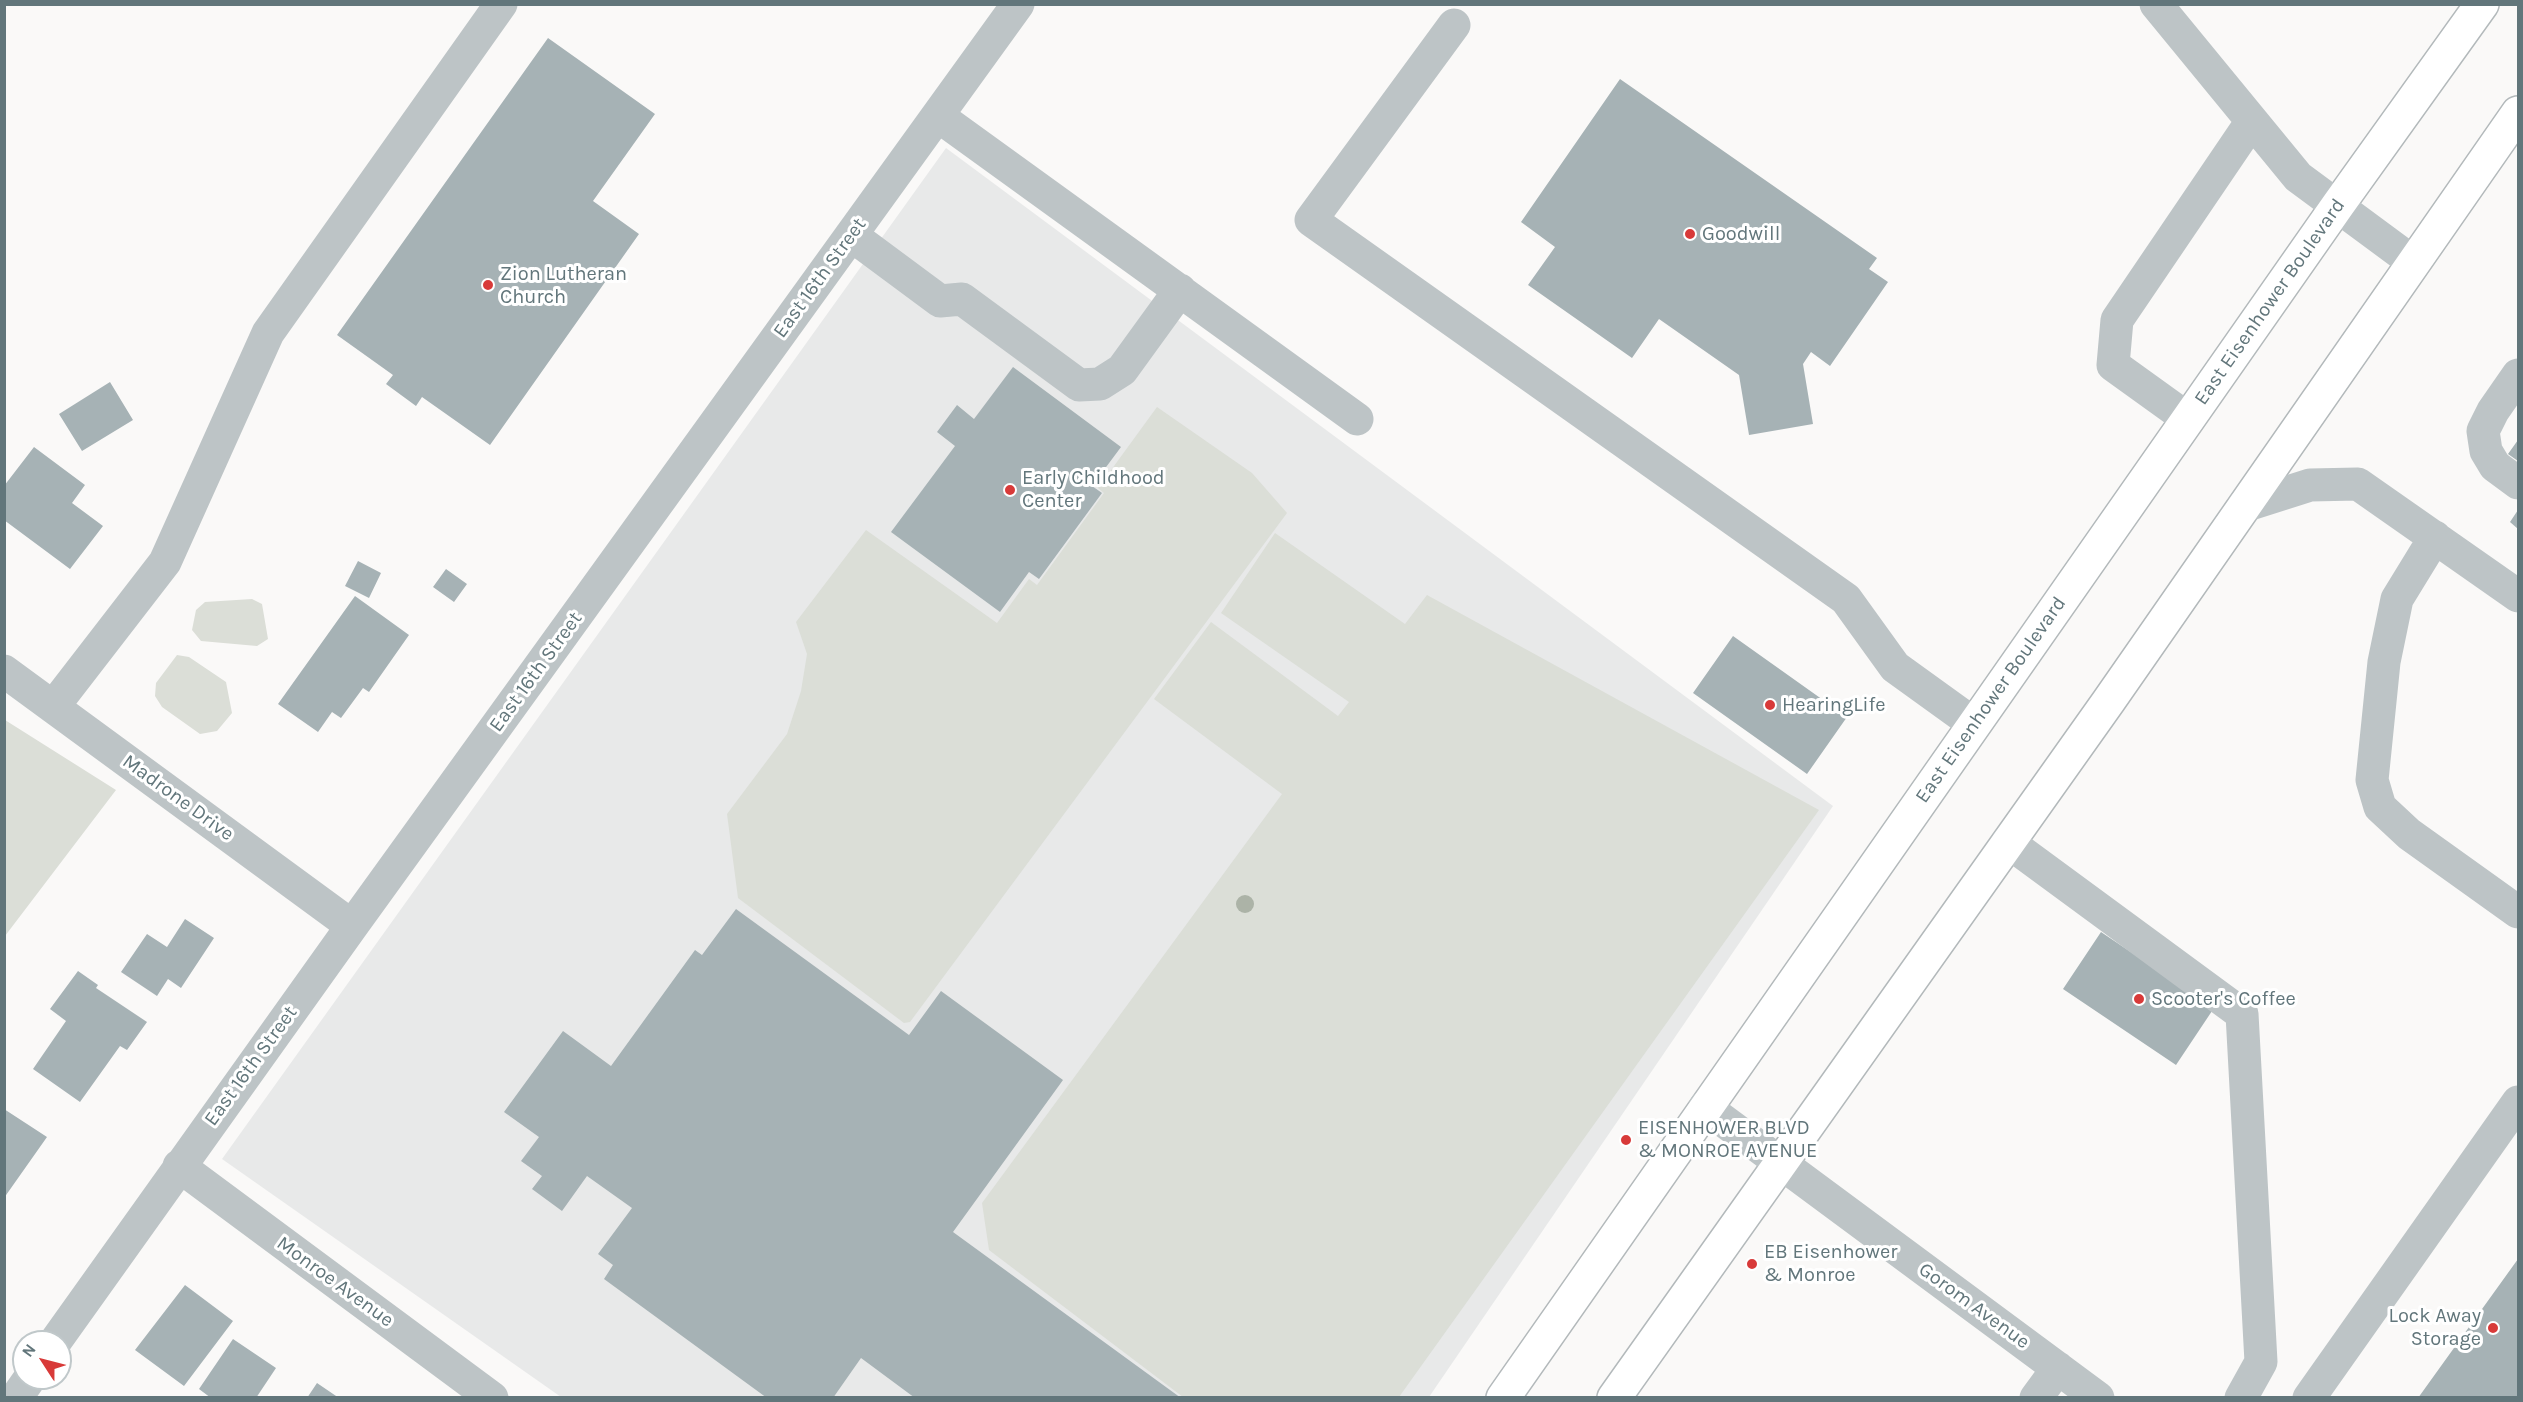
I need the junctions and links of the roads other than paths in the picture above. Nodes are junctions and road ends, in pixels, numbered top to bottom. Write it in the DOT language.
graph roads {
  1 [pos="501,4"];
  2 [pos="1018,4"];
  3 [pos="2156,4"];
  4 [pos="2482,4"];
  5 [pos="1454,24"];
  6 [pos="2518,113"];
  7 [pos="938,116"];
  8 [pos="2252,121"];
  9 [pos="2338,205"];
  10 [pos="851,235"];
  11 [pos="2413,262"];
  12 [pos="1180,290"];
  13 [pos="2518,375"];
  14 [pos="1357,419"];
  15 [pos="2188,419"];
  16 [pos="2518,483"];
  17 [pos="2244,506"];
  18 [pos="2435,537"];
  19 [pos="2518,596"];
  20 [pos="4,671"];
  21 [pos="53,707"];
  22 [pos="1974,724"];
  23 [pos="2008,842"];
  24 [pos="2518,912"];
  25 [pos="352,926"];
  26 [pos="2518,1102"];
  27 [pos="1705,1107"];
  28 [pos="1781,1164"];
  29 [pos="179,1166"];
  30 [pos="64,1330"];
  31 [pos="2058,1368"];
  32 [pos="492,1398"];
  33 [pos="1503,1398"];
  34 [pos="1614,1398"];
  35 [pos="2036,1398"];
  36 [pos="2098,1398"];
  37 [pos="2241,1398"];
  38 [pos="2309,1398"];
  1 -- 21 [label="street"];
  2 -- 7 [label="street, East 16th Street"];
  3 -- 8 [label="street"];
  4 -- 9 [label="highway, East Eisenhower Boulevard"];
  5 -- 22 [label="street"];
  6 -- 11 [label="highway"];
  7 -- 10 [label="street, East 16th Street"];
  7 -- 12 [label="street"];
  8 -- 9 [label="street"];
  8 -- 15 [label="street"];
  9 -- 11 [label="street"];
  9 -- 15 [label="highway, East Eisenhower Boulevard"];
  10 -- 12 [label="street"];
  10 -- 25 [label="street, East 16th Street"];
  11 -- 17 [label="highway"];
  12 -- 14 [label="street"];
  13 -- 16 [label="street"];
  15 -- 22 [label="highway, East Eisenhower Boulevard"];
  17 -- 18 [label="street"];
  17 -- 23 [label="highway"];
  18 -- 19 [label="street"];
  18 -- 24 [label="street"];
  20 -- 21 [label="street, Madrone Drive"];
  21 -- 25 [label="street, Madrone Drive"];
  22 -- 27 [label="highway, East Eisenhower Boulevard"];
  23 -- 28 [label="highway"];
  23 -- 37 [label="street"];
  25 -- 29 [label="street, East 16th Street"];
  26 -- 38 [label="street"];
  27 -- 28 [label="street, Gorom Avenue"];
  27 -- 33 [label="highway, East Eisenhower Boulevard"];
  28 -- 31 [label="street, Gorom Avenue"];
  28 -- 34 [label="highway"];
  29 -- 30 [label="street, East 16th Street"];
  29 -- 32 [label="street, Monroe Avenue"];
  31 -- 35 [label="street"];
  31 -- 36 [label="street, Gorom Avenue"];
}
